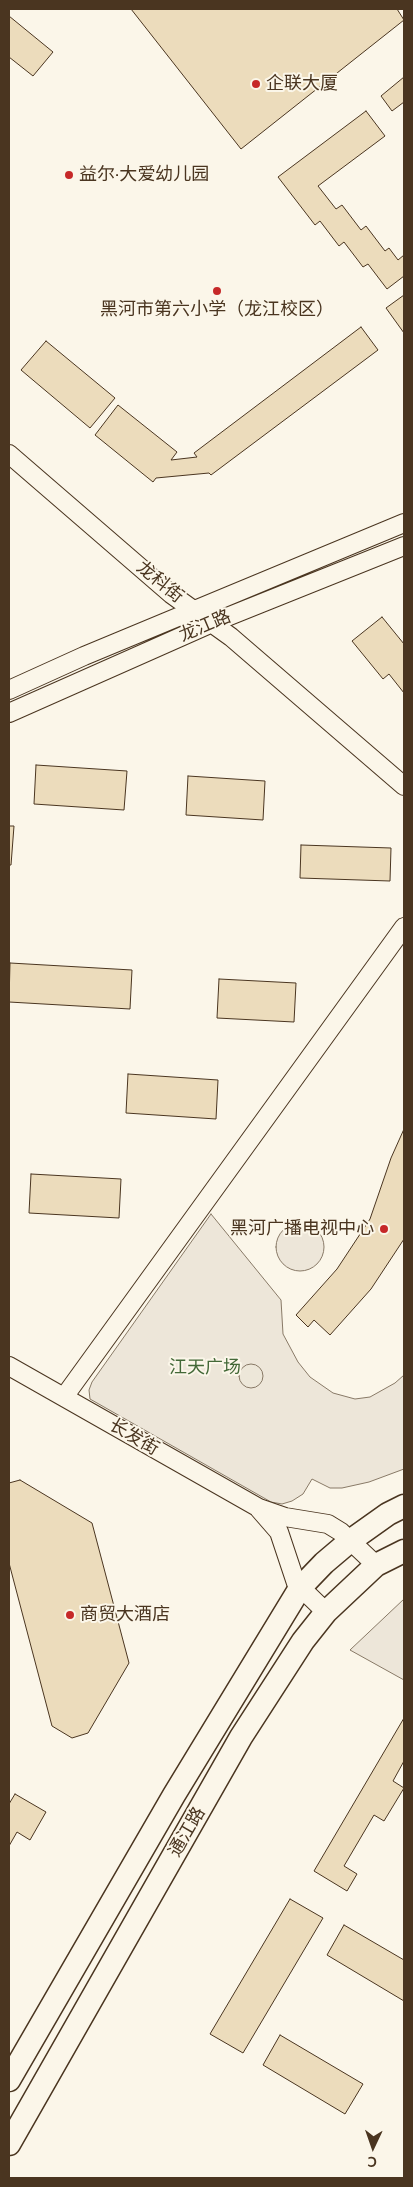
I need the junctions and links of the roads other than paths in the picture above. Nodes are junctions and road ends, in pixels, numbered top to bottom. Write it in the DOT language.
graph roads {
  1 [pos="9,454"];
  2 [pos="404,523"];
  3 [pos="404,546"];
  4 [pos="195,610"];
  5 [pos="212,623"];
  6 [pos="9,690"];
  7 [pos="9,713"];
  8 [pos="404,786"];
  9 [pos="404,928"];
  10 [pos="9,1366"];
  11 [pos="64,1397"];
  12 [pos="404,1506"];
  13 [pos="259,1508"];
  14 [pos="350,1541"];
  15 [pos="404,1551"];
  16 [pos="376,1565"];
  17 [pos="300,1588"];
  18 [pos="326,1612"];
  19 [pos="9,2080"];
  20 [pos="9,2144"];
  1 -- 4 [label="street, 龙科街"];
  2 -- 4 [label="street, 龙江路"];
  3 -- 5 [label="street, 龙江路"];
  4 -- 5 [label="street, 龙科街"];
  4 -- 6 [label="street, 龙江路"];
  5 -- 7 [label="street, 龙江路"];
  5 -- 8 [label="street, 龙科街"];
  9 -- 11 [label="street"];
  10 -- 11 [label="street, 长发街"];
  11 -- 13 [label="street, 长发街"];
  12 -- 14 [label="main road, 通江路"];
  13 -- 14 [label="street, 长发街"];
  13 -- 17 [label="street, 长发街"];
  14 -- 16 [label="street, 长发街"];
  14 -- 17 [label="main road, 通江路"];
  15 -- 16 [label="main road, 通江路"];
  16 -- 18 [label="main road, 通江路"];
  17 -- 18 [label="street, 长发街"];
  17 -- 19 [label="main road, 通江路"];
  18 -- 20 [label="main road, 通江路"];
}
